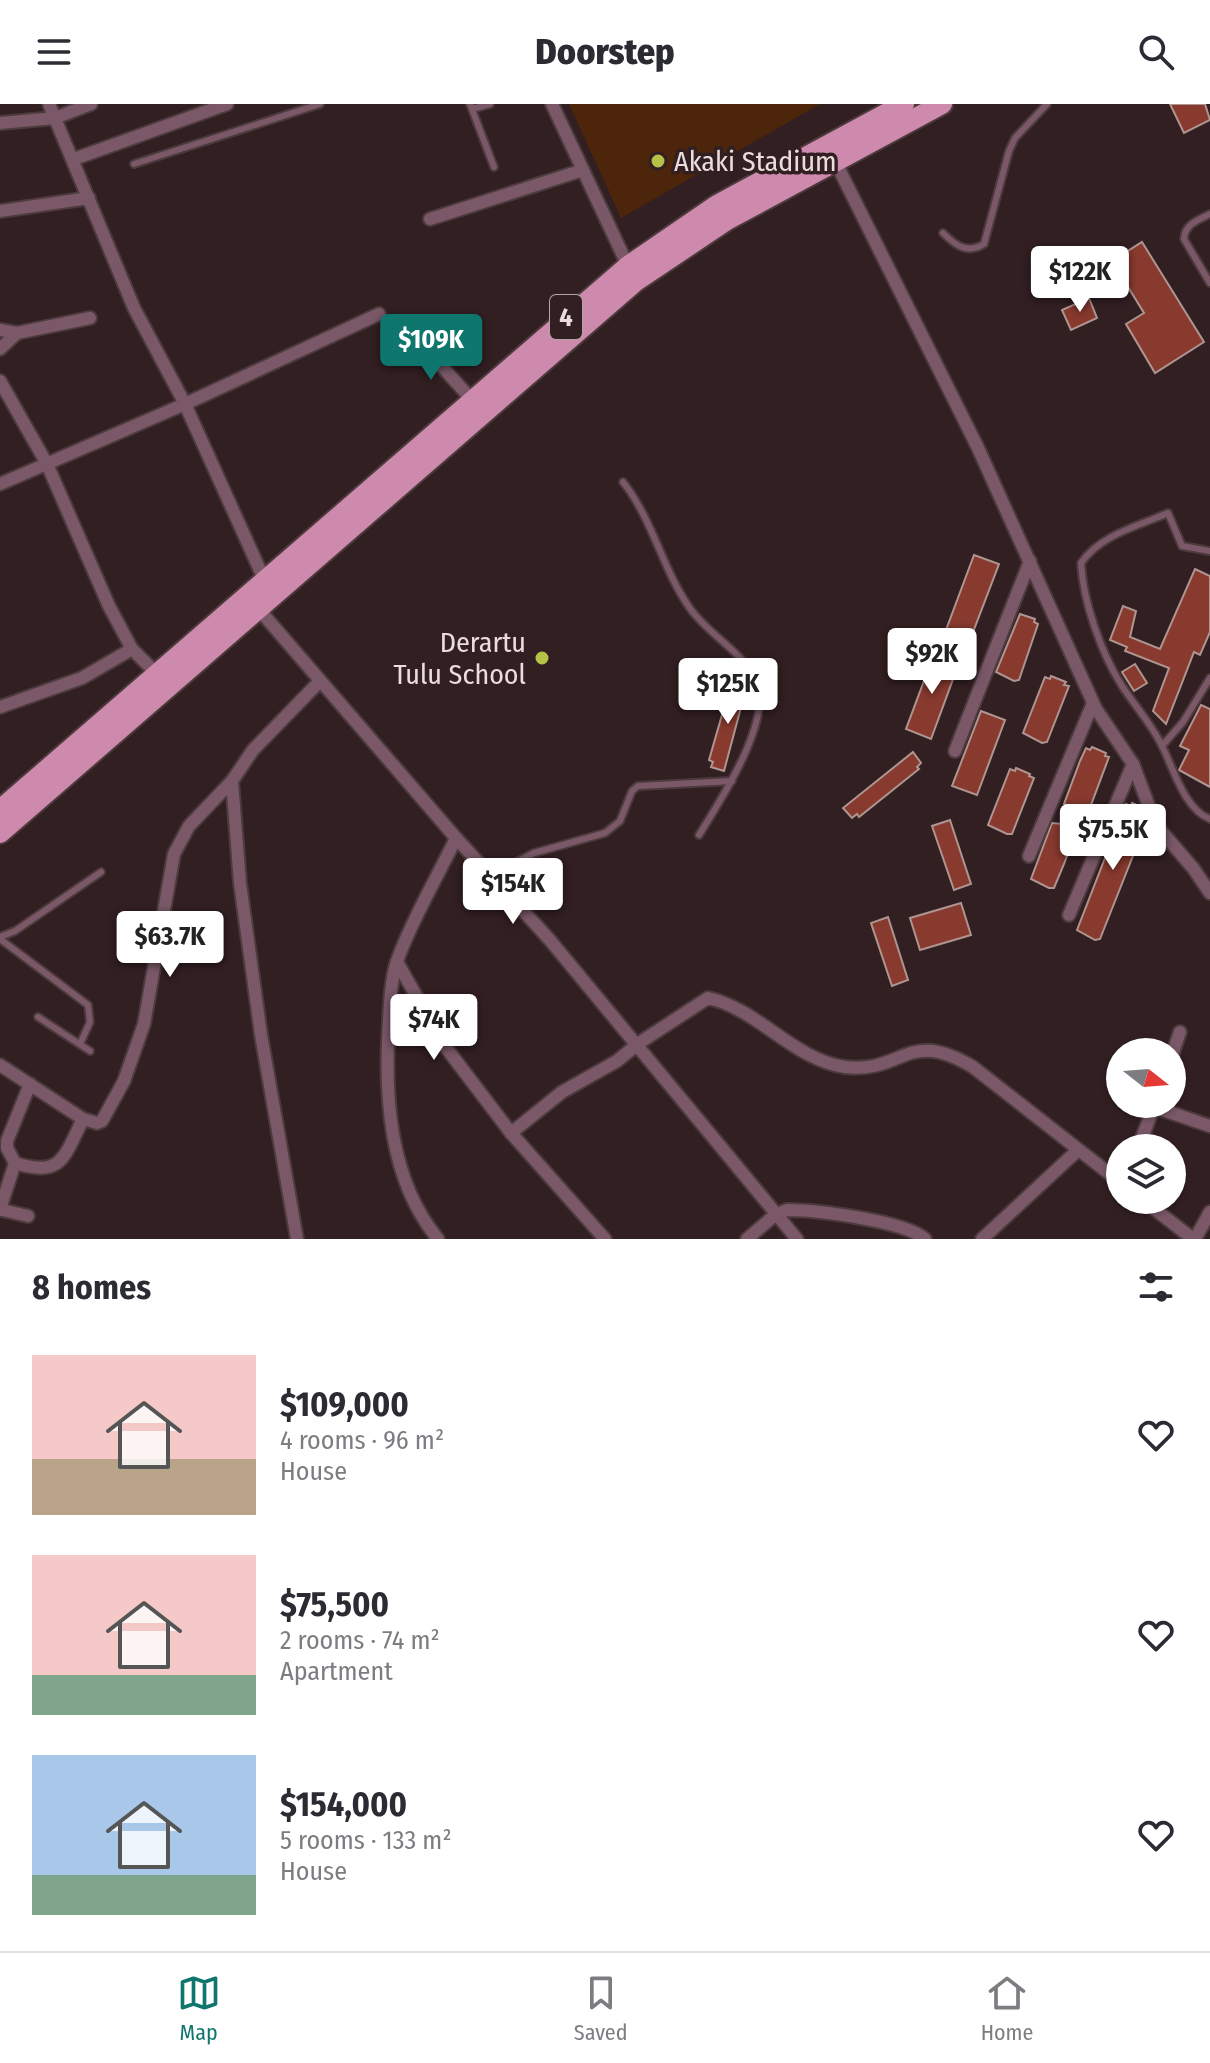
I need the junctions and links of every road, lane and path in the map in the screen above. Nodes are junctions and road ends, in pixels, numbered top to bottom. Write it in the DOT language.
graph roads {
  1 [pos="49,104"];
  2 [pos="91,104"];
  3 [pos="227,104"];
  4 [pos="320,104"];
  5 [pos="490,104"];
  6 [pos="552,104"];
  7 [pos="904,104"];
  8 [pos="942,104"];
  9 [pos="1047,104"];
  10 [pos="471,107"];
  11 [pos="55,118"];
  12 [pos="0,123"];
  13 [pos="831,153"];
  14 [pos="74,159"];
  15 [pos="134,164"];
  16 [pos="494,167"];
  17 [pos="583,170"];
  18 [pos="89,198"];
  19 [pos="0,211"];
  20 [pos="1210,214"];
  21 [pos="430,219"];
  22 [pos="943,233"];
  23 [pos="628,266"];
  24 [pos="1210,283"];
  25 [pos="379,314"];
  26 [pos="90,318"];
  27 [pos="0,330"];
  28 [pos="17,333"];
  29 [pos="416,338"];
  30 [pos="0,349"];
  31 [pos="0,381"];
  32 [pos="473,401"];
  33 [pos="185,404"];
  34 [pos="47,464"];
  35 [pos="623,482"];
  36 [pos="0,484"];
  37 [pos="1210,551"];
  38 [pos="1030,561"];
  39 [pos="264,579"];
  40 [pos="252,602"];
  41 [pos="132,649"];
  42 [pos="157,674"];
  43 [pos="1210,678"];
  44 [pos="320,681"];
  45 [pos="1093,703"];
  46 [pos="0,707"];
  47 [pos="1162,746"];
  48 [pos="955,751"];
  49 [pos="1133,764"];
  50 [pos="232,781"];
  51 [pos="732,781"];
  52 [pos="0,810"];
  53 [pos="1210,819"];
  54 [pos="0,833"];
  55 [pos="699,835"];
  56 [pos="456,838"];
  57 [pos="1029,856"];
  58 [pos="101,872"];
  59 [pos="491,875"];
  60 [pos="1210,893"];
  61 [pos="1069,915"];
  62 [pos="0,938"];
  63 [pos="397,962"];
  64 [pos="38,1017"];
  65 [pos="1180,1032"];
  66 [pos="1178,1038"];
  67 [pos="639,1043"];
  68 [pos="80,1044"];
  69 [pos="90,1051"];
  70 [pos="0,1065"];
  71 [pos="30,1084"];
  72 [pos="1186,1117"];
  73 [pos="83,1119"];
  74 [pos="1210,1126"];
  75 [pos="511,1133"];
  76 [pos="1078,1150"];
  77 [pos="15,1163"];
  78 [pos="1106,1171"];
  79 [pos="1,1210"];
  80 [pos="1210,1212"];
  81 [pos="1161,1214"];
  82 [pos="775,1215"];
  83 [pos="28,1216"];
  84 [pos="297,1239"];
  85 [pos="438,1239"];
  86 [pos="605,1239"];
  87 [pos="747,1239"];
  88 [pos="797,1239"];
  89 [pos="925,1239"];
  90 [pos="982,1239"];
  91 [pos="1194,1239"];
  1 -- 11 [label="street"];
  2 -- 11 [label="street"];
  3 -- 14 [label="street"];
  4 -- 15 [label="lane"];
  5 -- 10 [label="lane"];
  6 -- 17 [label="street"];
  7 -- 13 [label="main road, 4"];
  8 -- 13 [label="main road"];
  9 -- 22 [label="lane"];
  10 -- 16 [label="lane"];
  11 -- 12 [label="street"];
  11 -- 14 [label="street"];
  13 -- 23 [label="main road, 4"];
  13 -- 38 [label="street"];
  13 -- 40 [label="main road"];
  14 -- 18 [label="street"];
  17 -- 21 [label="street"];
  17 -- 23 [label="street"];
  18 -- 19 [label="street"];
  18 -- 33 [label="street"];
  20 -- 24 [label="lane"];
  23 -- 32 [label="main road, 4"];
  25 -- 33 [label="street"];
  26 -- 28 [label="street"];
  27 -- 28 [label="street"];
  28 -- 30 [label="street"];
  29 -- 32 [label="street"];
  31 -- 34 [label="street"];
  32 -- 39 [label="main road, 4"];
  33 -- 34 [label="street"];
  33 -- 39 [label="street"];
  34 -- 36 [label="street"];
  34 -- 41 [label="street"];
  35 -- 51 [label="lane"];
  37 -- 47 [label="lane"];
  38 -- 45 [label="street"];
  38 -- 48 [label="street"];
  39 -- 40 [label="main road, 4"];
  40 -- 42 [label="main road, 4"];
  40 -- 44 [label="street"];
  40 -- 54 [label="main road"];
  41 -- 42 [label="street"];
  41 -- 46 [label="street"];
  42 -- 52 [label="main road, 4"];
  43 -- 47 [label="lane"];
  44 -- 50 [label="street"];
  44 -- 56 [label="street"];
  45 -- 49 [label="street"];
  45 -- 57 [label="street"];
  47 -- 53 [label="lane"];
  49 -- 60 [label="street"];
  49 -- 61 [label="street"];
  50 -- 73 [label="street"];
  50 -- 84 [label="street"];
  51 -- 55 [label="lane"];
  51 -- 59 [label="lane"];
  56 -- 59 [label="street"];
  56 -- 63 [label="street"];
  58 -- 62 [label="lane"];
  59 -- 67 [label="street"];
  62 -- 68 [label="lane"];
  63 -- 75 [label="street"];
  63 -- 85 [label="street"];
  64 -- 68 [label="lane"];
  65 -- 66 [label="street"];
  67 -- 75 [label="street"];
  67 -- 76 [label="street"];
  67 -- 82 [label="street"];
  68 -- 69 [label="lane"];
  70 -- 71 [label="street"];
  71 -- 73 [label="street"];
  71 -- 77 [label="street"];
  72 -- 74 [label="street"];
  73 -- 77 [label="street"];
  75 -- 86 [label="street"];
  76 -- 78 [label="street"];
  76 -- 90 [label="street"];
  77 -- 79 [label="street"];
  79 -- 83 [label="street"];
  80 -- 91 [label="street"];
  81 -- 91 [label="street"];
  82 -- 87 [label="street"];
  82 -- 88 [label="street"];
  82 -- 89 [label="street"];
}
